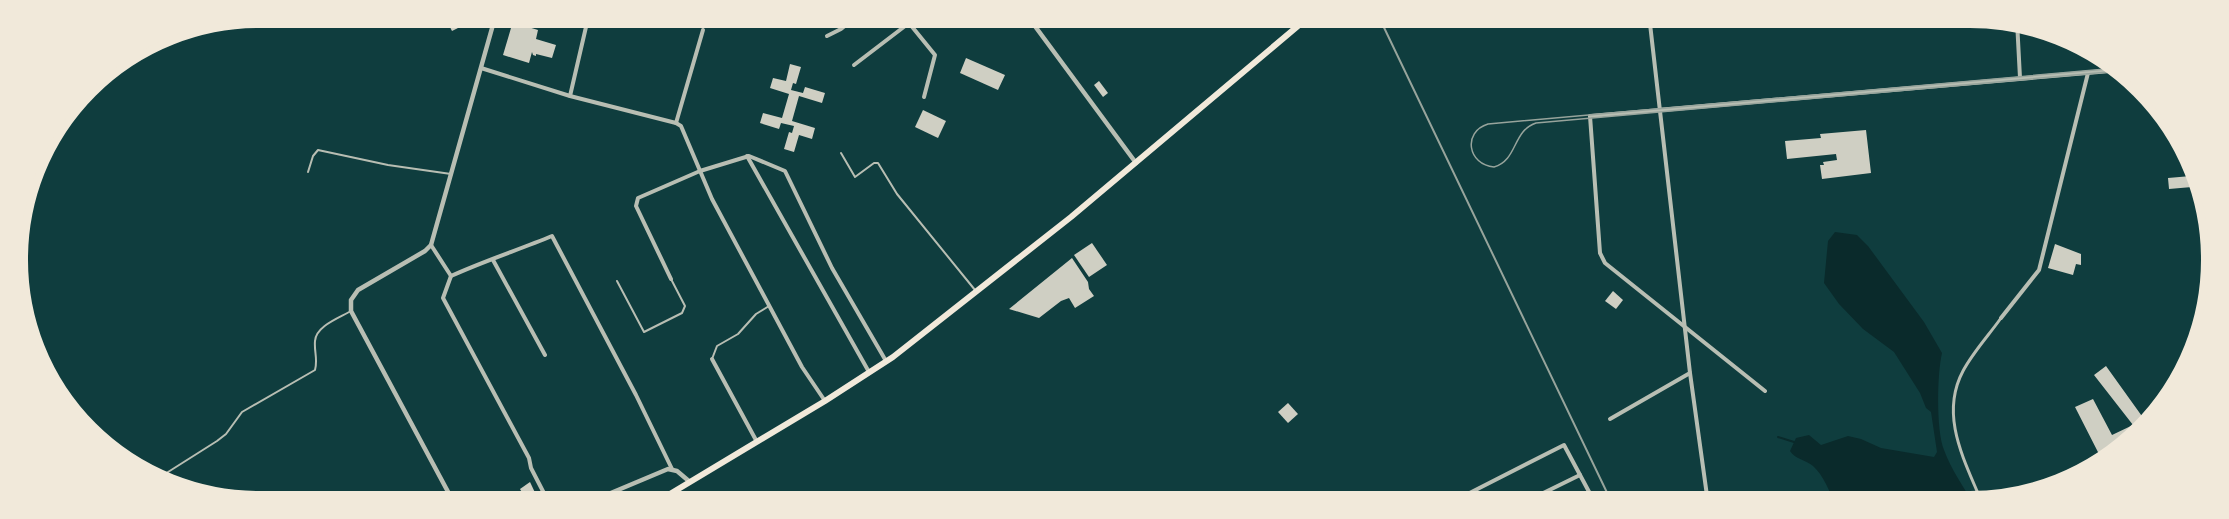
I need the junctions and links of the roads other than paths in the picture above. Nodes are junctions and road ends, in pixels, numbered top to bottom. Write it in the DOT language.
graph roads {
  1 [pos="493,24"];
  2 [pos="587,24"];
  3 [pos="847,24"];
  4 [pos="908,24"];
  5 [pos="910,24"];
  6 [pos="1033,24"];
  7 [pos="1300,24"];
  8 [pos="1650,24"];
  9 [pos="2017,29"];
  10 [pos="703,30"];
  11 [pos="827,36"];
  12 [pos="854,65"];
  13 [pos="481,68"];
  14 [pos="2110,71"];
  15 [pos="2088,72"];
  16 [pos="2020,78"];
  17 [pos="570,96"];
  18 [pos="924,97"];
  19 [pos="1660,110"];
  20 [pos="676,123"];
  21 [pos="841,153"];
  22 [pos="747,156"];
  23 [pos="1136,163"];
  24 [pos="700,171"];
  25 [pos="308,172"];
  26 [pos="451,174"];
  27 [pos="431,245"];
  28 [pos="493,260"];
  29 [pos="451,276"];
  30 [pos="671,279"];
  31 [pos="617,281"];
  32 [pos="976,291"];
  33 [pos="769,306"];
  34 [pos="351,311"];
  35 [pos="2001,318"];
  36 [pos="1684,325"];
  37 [pos="545,355"];
  38 [pos="712,359"];
  39 [pos="886,361"];
  40 [pos="869,372"];
  41 [pos="1690,373"];
  42 [pos="1765,391"];
  43 [pos="825,401"];
  44 [pos="1610,419"];
  45 [pos="757,442"];
  46 [pos="672,469"];
  47 [pos="163,475"];
  48 [pos="1580,475"];
  49 [pos="690,482"];
  50 [pos="1979,494"];
  51 [pos="450,495"];
  52 [pos="545,495"];
  53 [pos="607,495"];
  54 [pos="668,495"];
  55 [pos="1468,495"];
  56 [pos="1539,495"];
  57 [pos="1590,495"];
  58 [pos="1707,495"];
  1 -- 13 [label="street"];
  2 -- 17 [label="street"];
  3 -- 11 [label="street"];
  4 -- 12 [label="street"];
  5 -- 18 [label="street"];
  6 -- 23 [label="street"];
  7 -- 23 [label="main road"];
  8 -- 19 [label="street"];
  9 -- 16 [label="street"];
  10 -- 20 [label="street"];
  13 -- 17 [label="street"];
  13 -- 26 [label="street"];
  14 -- 15 [label="street"];
  15 -- 16 [label="street"];
  15 -- 35 [label="street"];
  16 -- 19 [label="street"];
  17 -- 20 [label="street"];
  19 -- 36 [label="street"];
  19 -- 36 [label="street"];
  20 -- 24 [label="street"];
  21 -- 32 [label="lane"];
  22 -- 24 [label="street"];
  22 -- 39 [label="street"];
  22 -- 40 [label="street"];
  23 -- 32 [label="main road"];
  24 -- 30 [label="street"];
  24 -- 33 [label="street"];
  25 -- 26 [label="lane"];
  26 -- 27 [label="street"];
  27 -- 29 [label="street"];
  27 -- 34 [label="street"];
  28 -- 29 [label="street"];
  28 -- 37 [label="street"];
  28 -- 46 [label="street"];
  29 -- 52 [label="street"];
  30 -- 31 [label="lane"];
  32 -- 39 [label="main road"];
  33 -- 38 [label="lane"];
  33 -- 43 [label="street"];
  34 -- 47 [label="lane"];
  34 -- 51 [label="street"];
  35 -- 50 [label="street"];
  36 -- 41 [label="street"];
  36 -- 42 [label="street"];
  38 -- 45 [label="street"];
  39 -- 40 [label="main road"];
  40 -- 43 [label="main road"];
  41 -- 44 [label="street"];
  41 -- 58 [label="street"];
  43 -- 45 [label="main road"];
  45 -- 49 [label="main road"];
  46 -- 49 [label="street"];
  46 -- 53 [label="street"];
  48 -- 55 [label="street"];
  48 -- 56 [label="street"];
  48 -- 57 [label="street"];
  49 -- 54 [label="main road"];
}
